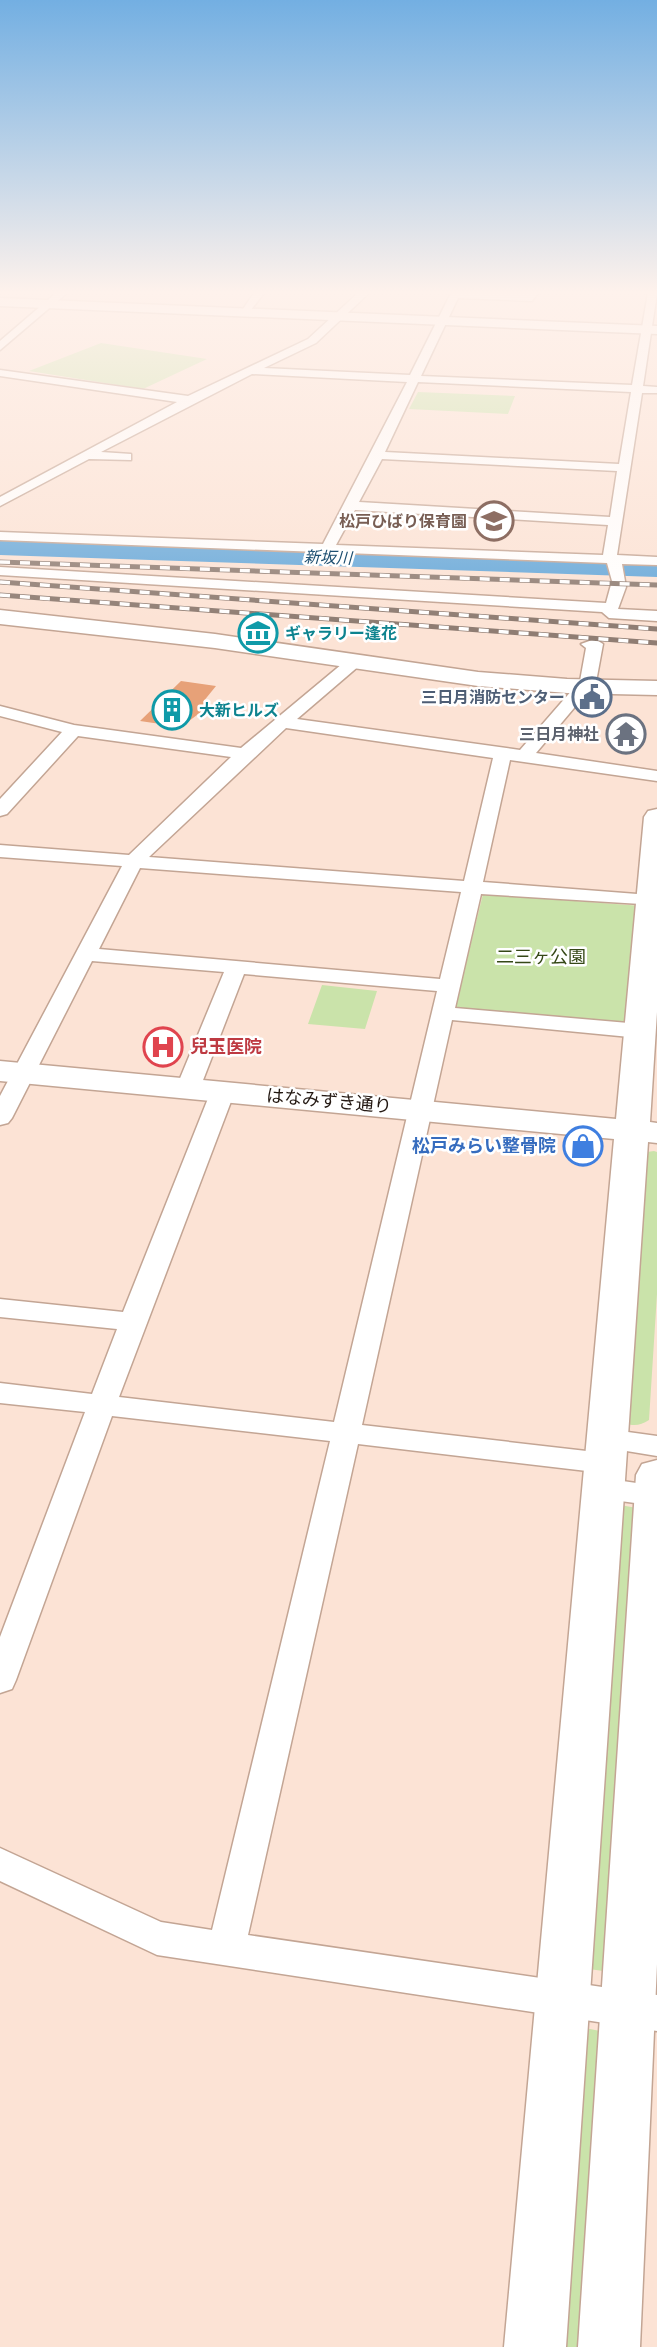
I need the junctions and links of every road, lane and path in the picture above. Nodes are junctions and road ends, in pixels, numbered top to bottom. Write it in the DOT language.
graph roads {
  1 [pos="183,403"];
  2 [pos="403,403"];
  3 [pos="635,403"];
  4 [pos="86,455"];
  5 [pos="377,455"];
  6 [pos="127,457"];
  7 [pos="625,468"];
  8 [pos="2,499"];
  9 [pos="351,506"];
  10 [pos="616,521"];
  11 [pos="0,536"];
  12 [pos="327,549"];
  13 [pos="0,551"];
  14 [pos="612,559"];
  15 [pos="657,561"];
  16 [pos="0,571"];
  17 [pos="620,574"];
  18 [pos="611,608"];
  19 [pos="657,616"];
  20 [pos="1,619"];
  21 [pos="589,644"];
  22 [pos="354,662"];
  23 [pos="584,687"];
  24 [pos="657,688"];
  25 [pos="0,711"];
  26 [pos="282,722"];
  27 [pos="74,730"];
  28 [pos="245,754"];
  29 [pos="513,755"];
  30 [pos="657,776"];
  31 [pos="0,810"];
  32 [pos="657,817"];
  33 [pos="0,850"];
  34 [pos="134,861"];
  35 [pos="474,888"];
  36 [pos="650,901"];
  37 [pos="86,954"];
  38 [pos="236,968"];
  39 [pos="450,986"];
  40 [pos="443,1013"];
  41 [pos="640,1031"];
  42 [pos="12,1072"];
  43 [pos="188,1088"];
  44 [pos="223,1091"];
  45 [pos="421,1110"];
  46 [pos="0,1118"];
  47 [pos="644,1132"];
  48 [pos="0,1308"];
  49 [pos="133,1322"];
  50 [pos="0,1393"];
  51 [pos="103,1405"];
  52 [pos="347,1432"];
  53 [pos="657,1446"];
  54 [pos="604,1464"];
  55 [pos="656,1485"];
  56 [pos="0,1680"];
  57 [pos="651,1700"];
  58 [pos="0,1864"];
  59 [pos="227,1947"];
  60 [pos="564,1998"];
  61 [pos="643,2011"];
  62 [pos="535,2347"];
  63 [pos="608,2347"];
  1 -- 4 [label="street"];
  2 -- 5 [label="street"];
  3 -- 7 [label="street"];
  4 -- 6 [label="street"];
  4 -- 8 [label="street"];
  5 -- 7 [label="street"];
  5 -- 9 [label="street"];
  7 -- 10 [label="street"];
  9 -- 10 [label="street"];
  9 -- 12 [label="street"];
  10 -- 14 [label="street"];
  11 -- 12 [label="street"];
  12 -- 14 [label="street"];
  13 -- 17 [label="street"];
  14 -- 15 [label="street"];
  14 -- 17 [label="street"];
  16 -- 18 [label="street"];
  17 -- 18 [label="street"];
  18 -- 19 [label="street"];
  20 -- 22 [label="street"];
  21 -- 23 [label="street"];
  22 -- 23 [label="street"];
  22 -- 26 [label="street"];
  23 -- 24 [label="street"];
  23 -- 29 [label="street"];
  25 -- 27 [label="street"];
  26 -- 28 [label="street"];
  26 -- 29 [label="street"];
  27 -- 28 [label="street"];
  27 -- 31 [label="street"];
  28 -- 34 [label="street"];
  29 -- 30 [label="street"];
  29 -- 35 [label="street"];
  32 -- 36 [label="street"];
  33 -- 34 [label="street"];
  34 -- 35 [label="street"];
  34 -- 37 [label="street"];
  35 -- 36 [label="street"];
  35 -- 39 [label="street"];
  36 -- 41 [label="street"];
  37 -- 38 [label="street"];
  37 -- 42 [label="street"];
  38 -- 39 [label="street"];
  38 -- 43 [label="street"];
  39 -- 40 [label="street"];
  40 -- 41 [label="street"];
  40 -- 45 [label="street"];
  41 -- 47 [label="street"];
  42 -- 43 [label="street, はなみずき通り"];
  42 -- 46 [label="street"];
  43 -- 44 [label="street, はなみずき通り"];
  44 -- 45 [label="street, はなみずき通り"];
  44 -- 49 [label="street"];
  45 -- 47 [label="street, はなみずき通り"];
  45 -- 52 [label="street"];
  47 -- 54 [label="street"];
  48 -- 49 [label="street"];
  49 -- 51 [label="street"];
  50 -- 51 [label="street"];
  51 -- 52 [label="street"];
  51 -- 56 [label="street"];
  52 -- 54 [label="street"];
  52 -- 59 [label="street"];
  53 -- 54 [label="street"];
  54 -- 55 [label="street"];
  54 -- 60 [label="street"];
  55 -- 57 [label="street"];
  57 -- 61 [label="street"];
  58 -- 59 [label="street"];
  59 -- 60 [label="street"];
  60 -- 61 [label="street"];
  60 -- 62 [label="street"];
  61 -- 63 [label="street"];
}
